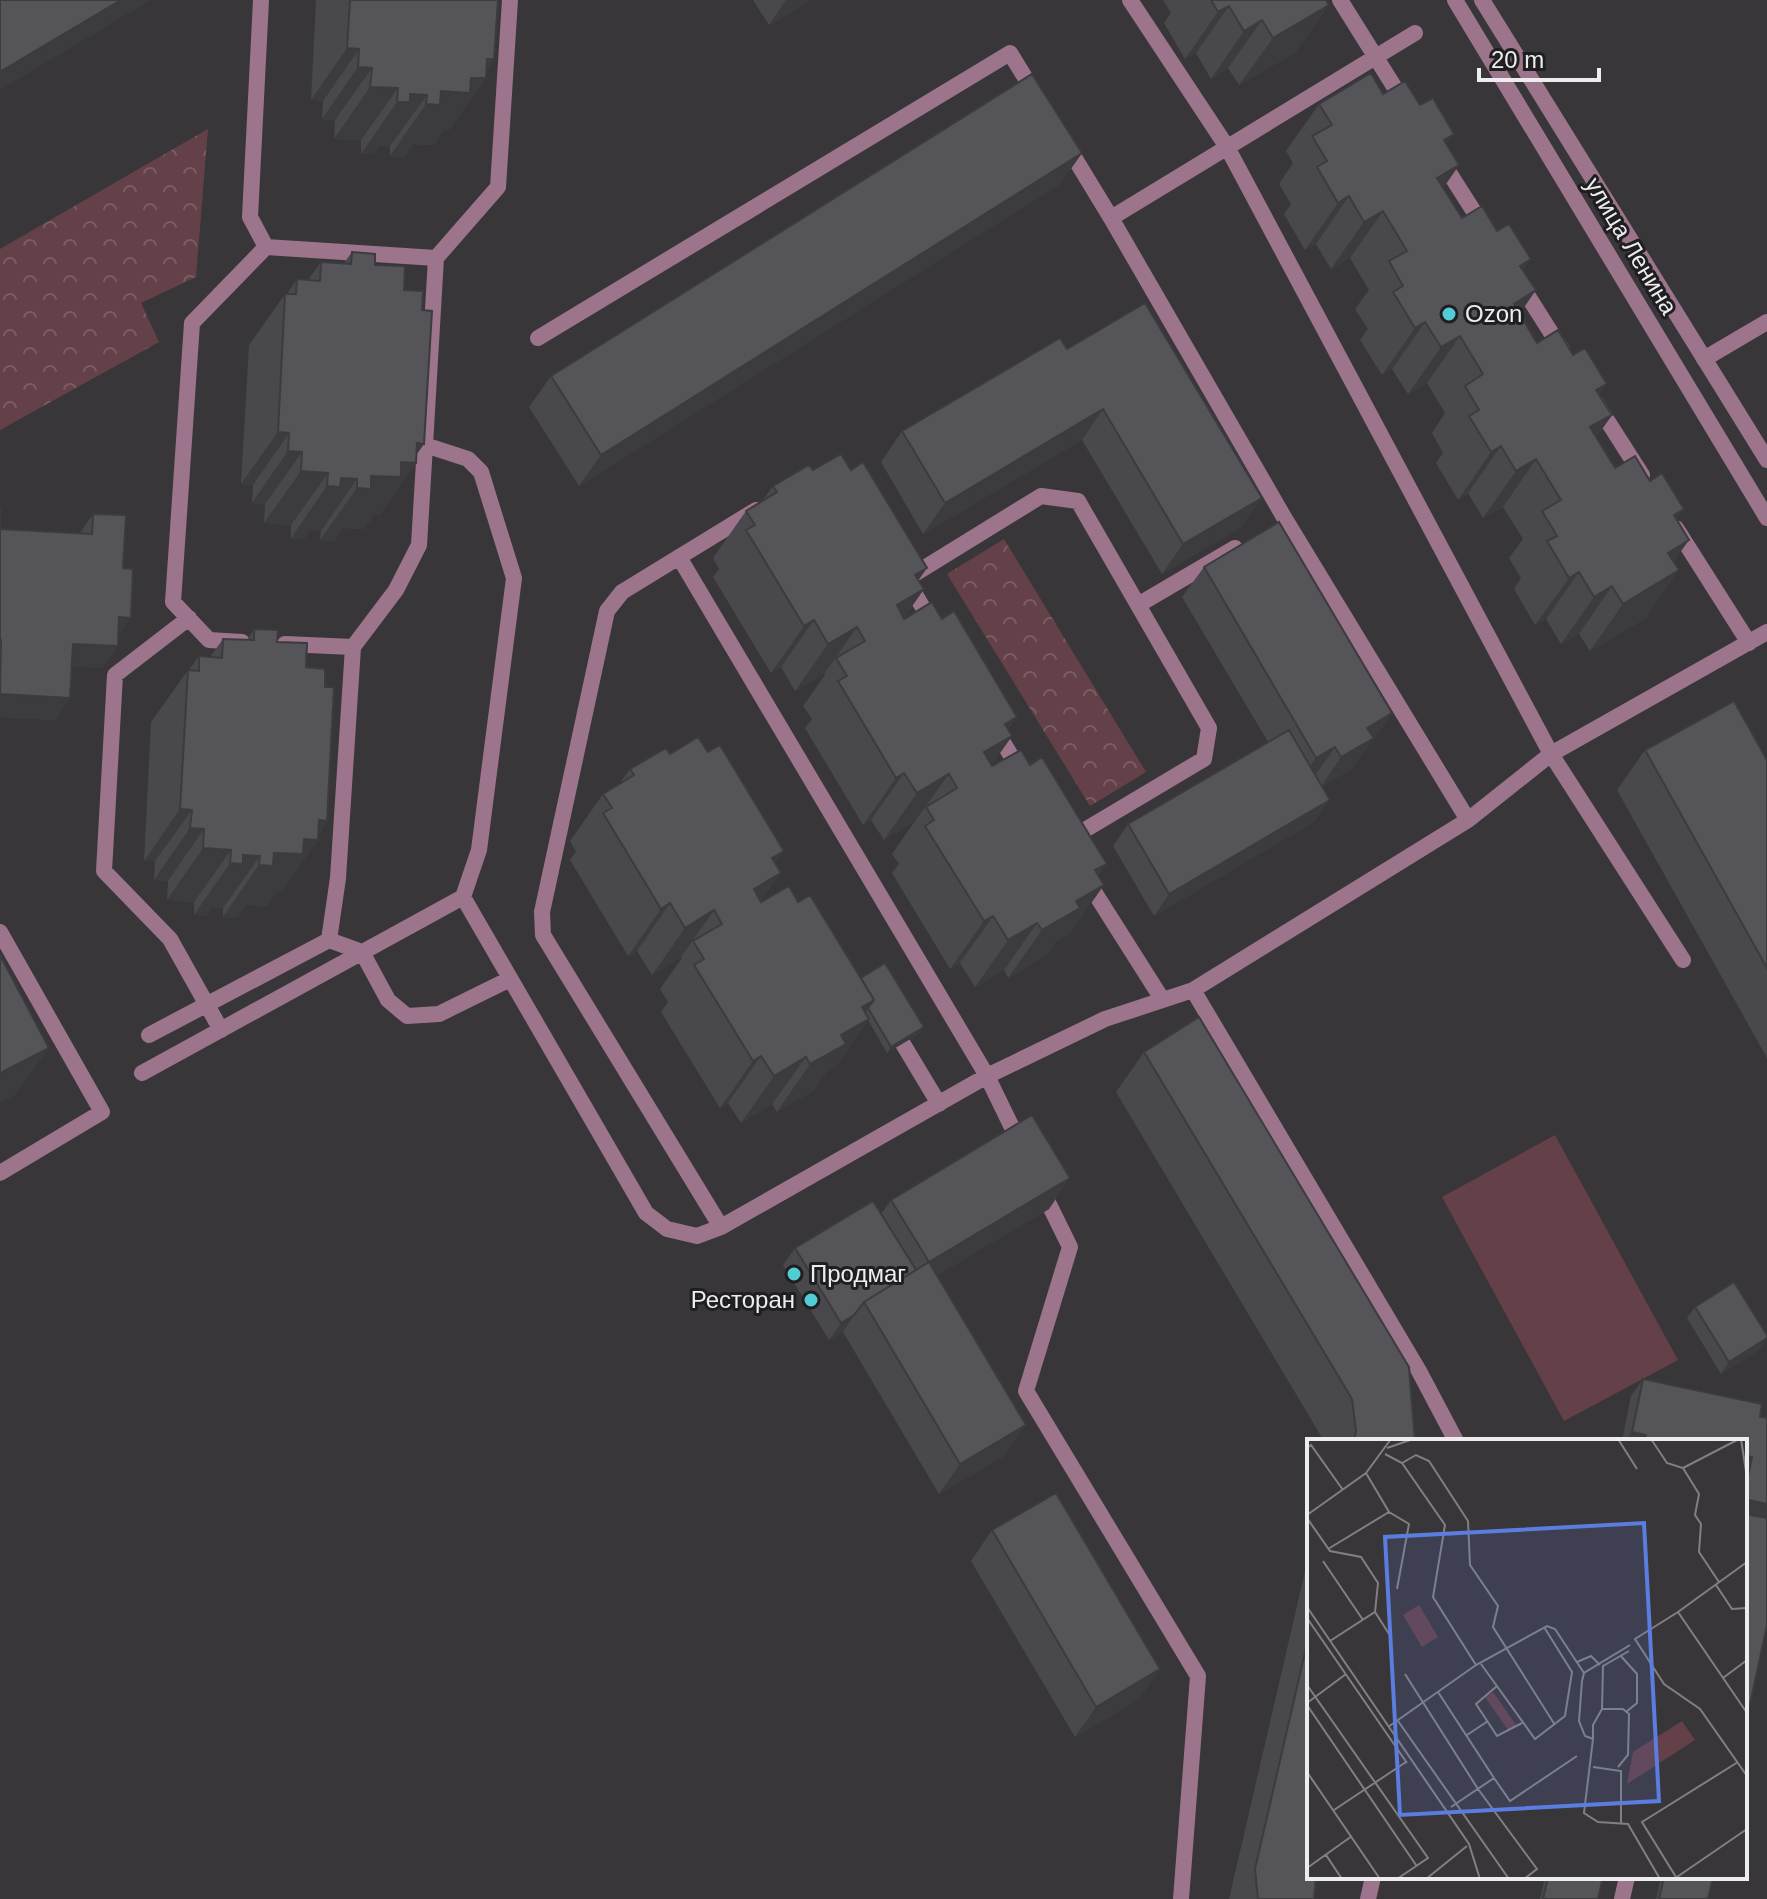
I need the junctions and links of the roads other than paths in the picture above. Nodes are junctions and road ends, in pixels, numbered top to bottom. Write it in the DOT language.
graph roads {
  1 [pos="261,0"];
  2 [pos="510,0"];
  3 [pos="1130,0"];
  4 [pos="1340,0"];
  5 [pos="1455,0"];
  6 [pos="1482,0"];
  7 [pos="1415,33"];
  8 [pos="1375,56"];
  9 [pos="1417,123"];
  10 [pos="1227,147"];
  11 [pos="1434,149"];
  12 [pos="1111,218"];
  13 [pos="1494,243"];
  14 [pos="266,247"];
  15 [pos="436,258"];
  16 [pos="1511,269"];
  17 [pos="1767,322"];
  18 [pos="538,338"];
  19 [pos="1704,359"];
  20 [pos="1570,363"];
  21 [pos="1587,389"];
  22 [pos="425,445"];
  23 [pos="1767,460"];
  24 [pos="1647,483"];
  25 [pos="768,502"];
  26 [pos="1664,510"];
  27 [pos="1767,518"];
  28 [pos="1245,543"];
  29 [pos="679,557"];
  30 [pos="1138,605"];
  31 [pos="189,618"];
  32 [pos="1767,632"];
  33 [pos="1749,643"];
  34 [pos="946,645"];
  35 [pos="353,647"];
  36 [pos="985,711"];
  37 [pos="1551,754"];
  38 [pos="1032,790"];
  39 [pos="1468,820"];
  40 [pos="463,897"];
  41 [pos="0,932"];
  42 [pos="329,940"];
  43 [pos="362,952"];
  44 [pos="1683,960"];
  45 [pos="510,979"];
  46 [pos="1193,990"];
  47 [pos="1162,999"];
  48 [pos="206,1004"];
  49 [pos="221,1030"];
  50 [pos="149,1035"];
  51 [pos="903,1044"];
  52 [pos="142,1073"];
  53 [pos="987,1076"];
  54 [pos="939,1104"];
  55 [pos="0,1173"];
  56 [pos="721,1227"];
  57 [pos="1455,1439"];
  58 [pos="1373,1879"];
  59 [pos="1627,1879"];
  60 [pos="1181,1899"];
  61 [pos="1368,1899"];
  62 [pos="1622,1899"];
  1 -- 14 [label="street"];
  2 -- 15 [label="street"];
  3 -- 10 [label="street"];
  4 -- 8 [label="street"];
  5 -- 27 [label="street, улица Ленина"];
  6 -- 19 [label="street, улица Ленина"];
  7 -- 8 [label="street"];
  8 -- 9 [label="street"];
  8 -- 10 [label="street"];
  10 -- 12 [label="street"];
  10 -- 37 [label="street"];
  11 -- 13 [label="street"];
  12 -- 18 [label="street"];
  12 -- 39 [label="street"];
  14 -- 15 [label="street"];
  14 -- 31 [label="street"];
  15 -- 22 [label="street"];
  16 -- 20 [label="street"];
  17 -- 19 [label="street"];
  19 -- 23 [label="street, улица Ленина"];
  21 -- 24 [label="street"];
  22 -- 35 [label="street"];
  22 -- 40 [label="street"];
  25 -- 29 [label="street"];
  26 -- 33 [label="street"];
  28 -- 30 [label="street"];
  29 -- 53 [label="street"];
  29 -- 56 [label="street"];
  30 -- 34 [label="street"];
  30 -- 47 [label="street"];
  31 -- 35 [label="street"];
  31 -- 48 [label="street"];
  32 -- 33 [label="street"];
  33 -- 37 [label="street"];
  35 -- 42 [label="street"];
  36 -- 38 [label="street"];
  37 -- 39 [label="street"];
  37 -- 44 [label="street"];
  39 -- 46 [label="street"];
  40 -- 43 [label="street"];
  40 -- 45 [label="street"];
  41 -- 55 [label="street"];
  42 -- 43 [label="street"];
  42 -- 48 [label="street"];
  43 -- 45 [label="street"];
  43 -- 49 [label="street"];
  45 -- 56 [label="street"];
  46 -- 47 [label="street"];
  46 -- 57 [label="street"];
  47 -- 53 [label="street"];
  48 -- 49 [label="street"];
  48 -- 50 [label="street"];
  49 -- 52 [label="street"];
  51 -- 54 [label="street"];
  53 -- 54 [label="street"];
  53 -- 60 [label="street"];
  54 -- 56 [label="street"];
  58 -- 61 [label="street"];
  59 -- 62 [label="street"];
}
